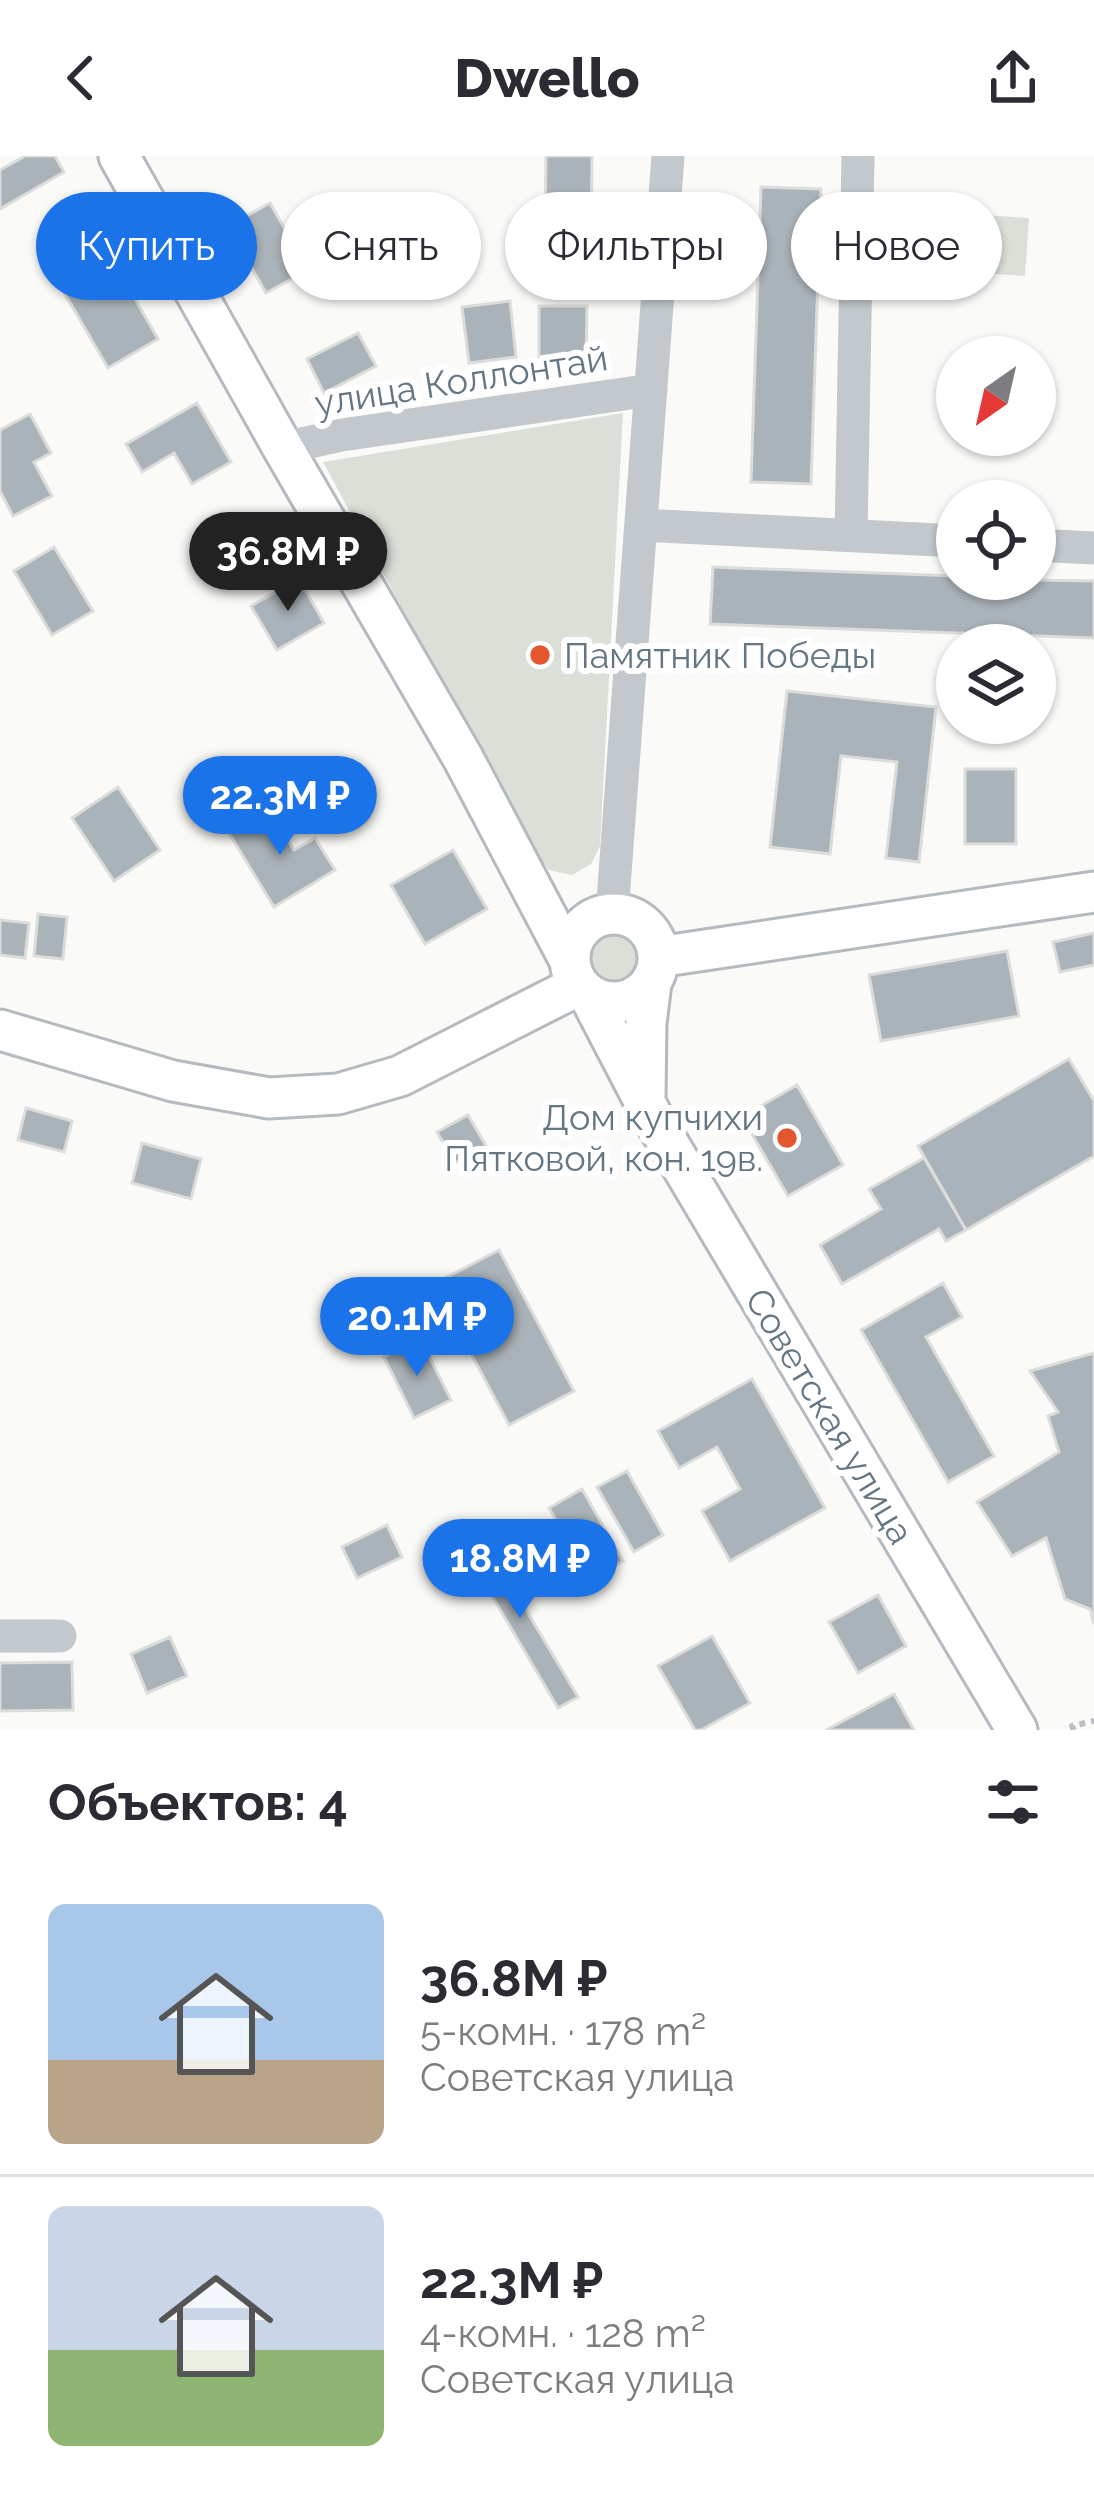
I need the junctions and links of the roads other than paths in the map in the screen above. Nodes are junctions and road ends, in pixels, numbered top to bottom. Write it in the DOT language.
graph roads {
  1 [pos="118,156"];
  2 [pos="668,156"];
  3 [pos="858,156"];
  4 [pos="651,390"];
  5 [pos="283,448"];
  6 [pos="641,525"];
  7 [pos="851,535"];
  8 [pos="1094,538"];
  9 [pos="936,540"];
  10 [pos="1056,543"];
  11 [pos="530,883"];
  12 [pos="1094,892"];
  13 [pos="606,915"];
  14 [pos="654,970"];
  15 [pos="579,980"];
  16 [pos="0,1030"];
  17 [pos="645,1102"];
  18 [pos="0,1636"];
  19 [pos="60,1636"];
  20 [pos="1017,1730"];
  1 -- 5 [label="main road, Советская улица"];
  2 -- 4 [label="street"];
  3 -- 7 [label="street"];
  4 -- 5 [label="street, улица Коллонтай"];
  4 -- 6 [label="street"];
  5 -- 11 [label="main road, Советская улица"];
  6 -- 7 [label="street"];
  6 -- 13 [label="street"];
  7 -- 9 [label="street"];
  8 -- 10 [label="street"];
  11 -- 13 [label="main road"];
  11 -- 15 [label="main road, Советская улица"];
  12 -- 14 [label="main road"];
  13 -- 14 [label="main road"];
  13 -- 15 [label="main road"];
  14 -- 15 [label="main road"];
  14 -- 17 [label="main road, Советская улица"];
  15 -- 16 [label="main road"];
  15 -- 17 [label="main road, Советская улица"];
  17 -- 20 [label="main road, Советская улица"];
  18 -- 19 [label="street"];
}
